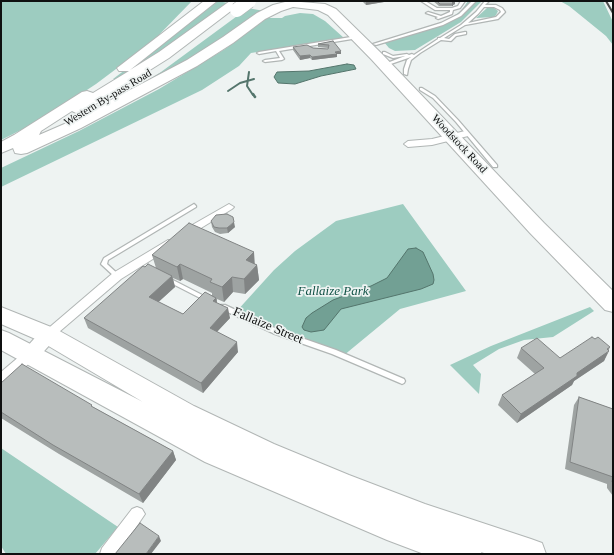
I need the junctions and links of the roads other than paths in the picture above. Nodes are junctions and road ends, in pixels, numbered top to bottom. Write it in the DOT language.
graph roads {
  1 [pos="199,1"];
  2 [pos="211,1"];
  3 [pos="249,1"];
  4 [pos="308,1"];
  5 [pos="336,1"];
  6 [pos="423,1"];
  7 [pos="474,1"];
  8 [pos="487,1"];
  9 [pos="461,2"];
  10 [pos="293,4"];
  11 [pos="238,5"];
  12 [pos="483,6"];
  13 [pos="452,9"];
  14 [pos="428,13"];
  15 [pos="462,26"];
  16 [pos="465,33"];
  17 [pos="357,37"];
  18 [pos="161,38"];
  19 [pos="439,39"];
  20 [pos="310,45"];
  21 [pos="314,49"];
  22 [pos="277,50"];
  23 [pos="419,52"];
  24 [pos="259,53"];
  25 [pos="413,55"];
  26 [pos="383,56"];
  27 [pos="265,61"];
  28 [pos="406,74"];
  29 [pos="421,89"];
  30 [pos="457,134"];
  31 [pos="12,146"];
  32 [pos="1,159"];
  33 [pos="496,166"];
  34 [pos="194,206"];
  35 [pos="229,207"];
  36 [pos="158,275"];
  37 [pos="117,276"];
  38 [pos="613,286"];
  39 [pos="613,304"];
  40 [pos="1,315"];
  41 [pos="1,339"];
  42 [pos="39,344"];
  43 [pos="1,380"];
  44 [pos="402,381"];
  45 [pos="137,514"];
  46 [pos="108,554"];
  47 [pos="467,554"];
  48 [pos="532,554"];
  1 -- 18 [label="highway"];
  2 -- 18 [label="highway"];
  3 -- 11 [label="highway, Western By-pass Road, bridge"];
  4 -- 10 [label="highway"];
  5 -- 26 [label="highway, Woodstock Road"];
  6 -- 13 [label="lane"];
  7 -- 26 [label="lane"];
  8 -- 12 [label="lane"];
  9 -- 13 [label="lane"];
  10 -- 11 [label="highway"];
  10 -- 17 [label="highway, Woodstock Road"];
  10 -- 31 [label="highway"];
  11 -- 31 [label="highway, Western By-pass Road"];
  12 -- 15 [label="lane"];
  12 -- 15 [label="lane"];
  13 -- 14 [label="lane"];
  15 -- 19 [label="lane"];
  16 -- 19 [label="lane"];
  17 -- 20 [label="lane"];
  17 -- 26 [label="highway, Woodstock Road"];
  18 -- 31 [label="highway"];
  19 -- 23 [label="lane"];
  20 -- 21 [label="lane"];
  20 -- 22 [label="lane"];
  22 -- 24 [label="lane"];
  22 -- 27 [label="lane"];
  23 -- 25 [label="lane"];
  23 -- 28 [label="lane"];
  25 -- 26 [label="lane"];
  25 -- 26 [label="lane"];
  26 -- 28 [label="highway, Woodstock Road"];
  26 -- 30 [label="highway, Woodstock Road"];
  28 -- 29 [label="highway, Woodstock Road"];
  29 -- 30 [label="highway, Woodstock Road"];
  29 -- 33 [label="lane"];
  30 -- 33 [label="highway, Woodstock Road"];
  30 -- 39 [label="highway, Woodstock Road"];
  31 -- 32 [label="highway, Western By-pass Road"];
  33 -- 38 [label="highway, Woodstock Road"];
  34 -- 37 [label="lane"];
  35 -- 37 [label="street"];
  36 -- 44 [label="lane, Fallaize Street"];
  37 -- 42 [label="street"];
  40 -- 42 [label="highway"];
  41 -- 42 [label="highway"];
  42 -- 43 [label="street"];
  42 -- 47 [label="highway"];
  42 -- 48 [label="highway"];
  45 -- 46 [label="street"];
}
